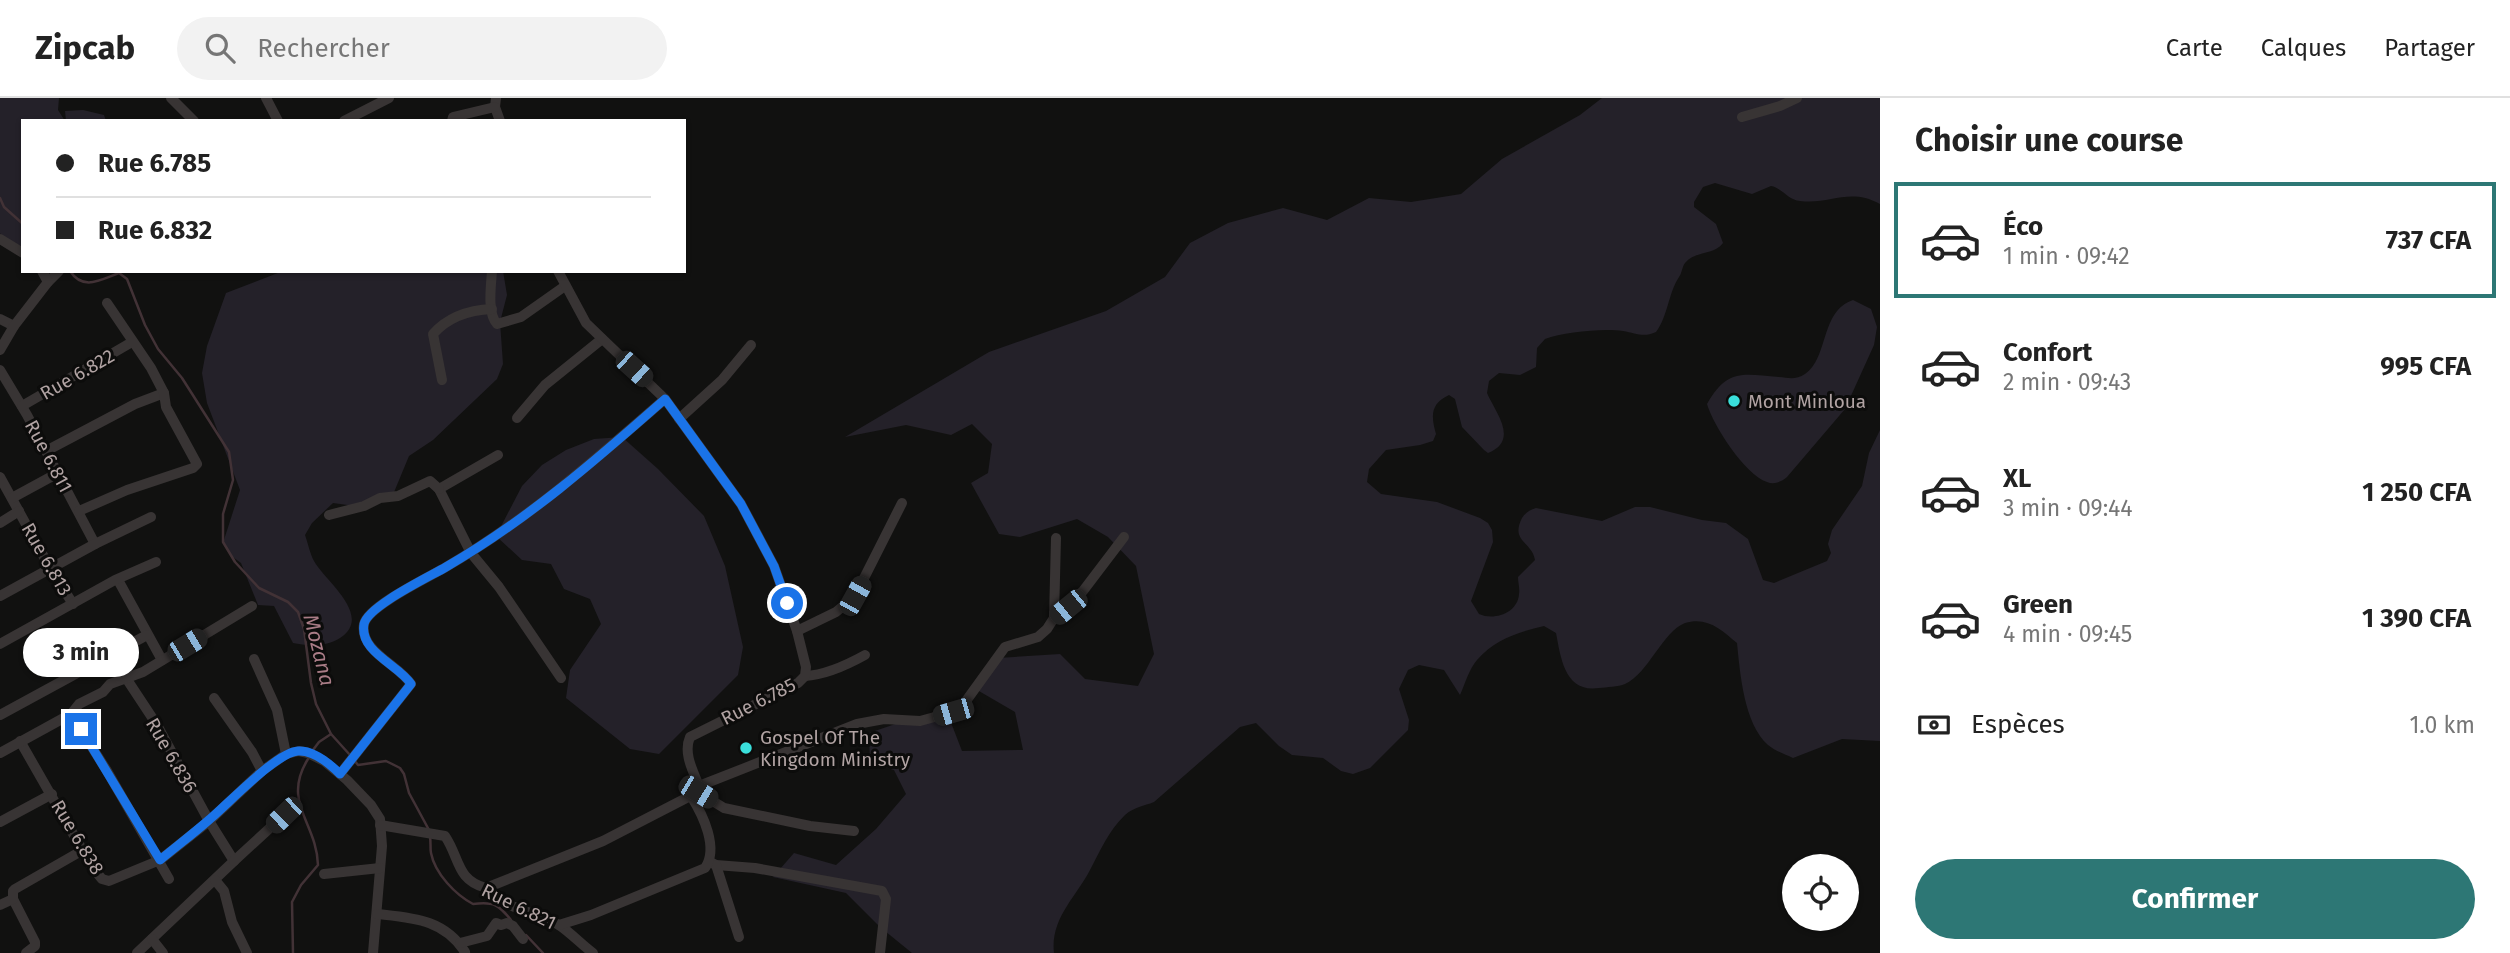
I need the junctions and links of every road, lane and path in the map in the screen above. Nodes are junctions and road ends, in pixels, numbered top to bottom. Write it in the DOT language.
graph roads {
  1 [pos="171,98"];
  2 [pos="266,98"];
  3 [pos="389,98"];
  4 [pos="1797,98"];
  5 [pos="1778,102"];
  6 [pos="496,103"];
  7 [pos="1742,117"];
  8 [pos="192,119"];
  9 [pos="277,119"];
  10 [pos="348,119"];
  11 [pos="452,119"];
  12 [pos="0,239"];
  13 [pos="21,252"];
  14 [pos="43,273"];
  15 [pos="57,273"];
  16 [pos="492,273"];
  17 [pos="559,273"];
  18 [pos="48,282"];
  19 [pos="565,286"];
  20 [pos="107,303"];
  21 [pos="492,309"];
  22 [pos="0,319"];
  23 [pos="14,326"];
  24 [pos="602,339"];
  25 [pos="132,342"];
  26 [pos="751,345"];
  27 [pos="0,350"];
  28 [pos="0,370"];
  29 [pos="442,380"];
  30 [pos="164,393"];
  31 [pos="665,399"];
  32 [pos="22,407"];
  33 [pos="517,418"];
  34 [pos="679,419"];
  35 [pos="46,451"];
  36 [pos="498,455"];
  37 [pos="58,473"];
  38 [pos="0,477"];
  39 [pos="439,489"];
  40 [pos="12,498"];
  41 [pos="902,503"];
  42 [pos="19,511"];
  43 [pos="79,511"];
  44 [pos="329,515"];
  45 [pos="151,517"];
  46 [pos="0,523"];
  47 [pos="1124,537"];
  48 [pos="1056,538"];
  49 [pos="95,544"];
  50 [pos="471,553"];
  51 [pos="156,562"];
  52 [pos="50,568"];
  53 [pos="118,580"];
  54 [pos="0,596"];
  55 [pos="73,604"];
  56 [pos="252,606"];
  57 [pos="1054,618"];
  58 [pos="797,631"];
  59 [pos="147,635"];
  60 [pos="0,644"];
  61 [pos="865,656"];
  62 [pos="254,659"];
  63 [pos="162,660"];
  64 [pos="805,676"];
  65 [pos="126,678"];
  66 [pos="561,678"];
  67 [pos="214,698"];
  68 [pos="71,714"];
  69 [pos="0,715"];
  70 [pos="20,741"];
  71 [pos="2,747"];
  72 [pos="286,754"];
  73 [pos="262,771"];
  74 [pos="340,774"];
  75 [pos="696,792"];
  76 [pos="52,794"];
  77 [pos="284,815"];
  78 [pos="209,821"];
  79 [pos="0,822"];
  80 [pos="380,825"];
  81 [pos="854,831"];
  82 [pos="83,850"];
  83 [pos="160,860"];
  84 [pos="234,860"];
  85 [pos="713,864"];
  86 [pos="380,868"];
  87 [pos="324,874"];
  88 [pos="169,879"];
  89 [pos="215,880"];
  90 [pos="486,888"];
  91 [pos="13,898"];
  92 [pos="0,905"];
  93 [pos="377,914"];
  94 [pos="559,925"];
  95 [pos="739,937"];
  96 [pos="152,939"];
  97 [pos="523,939"];
  98 [pos="464,950"];
  99 [pos="26,953"];
  100 [pos="137,953"];
  101 [pos="163,953"];
  102 [pos="247,953"];
  103 [pos="373,953"];
  104 [pos="593,953"];
  105 [pos="880,953"];
  1 -- 8 [label="street"];
  2 -- 9 [label="street"];
  3 -- 10 [label="street"];
  4 -- 5 [label="street"];
  5 -- 7 [label="street"];
  6 -- 11 [label="street"];
  12 -- 13 [label="street"];
  14 -- 18 [label="street"];
  15 -- 18 [label="street"];
  16 -- 21 [label="street"];
  17 -- 19 [label="street, Rue 6.785"];
  18 -- 23 [label="street"];
  19 -- 21 [label="street"];
  19 -- 24 [label="street, Rue 6.785"];
  20 -- 25 [label="street"];
  21 -- 29 [label="street"];
  22 -- 23 [label="street"];
  23 -- 27 [label="street"];
  24 -- 31 [label="street, Rue 6.785"];
  24 -- 33 [label="street"];
  25 -- 30 [label="street"];
  25 -- 32 [label="street, Rue 6.822"];
  26 -- 34 [label="street"];
  28 -- 32 [label="street, Rue 6.811"];
  30 -- 35 [label="street"];
  30 -- 43 [label="street"];
  31 -- 34 [label="street, Rue 6.785"];
  31 -- 50 [label="street"];
  32 -- 35 [label="street, Rue 6.811"];
  34 -- 58 [label="street, Rue 6.785"];
  35 -- 37 [label="street, Rue 6.811"];
  36 -- 39 [label="street"];
  37 -- 40 [label="street"];
  37 -- 43 [label="street, Rue 6.811"];
  38 -- 40 [label="street, Rue 6.813"];
  39 -- 44 [label="street"];
  39 -- 50 [label="street"];
  40 -- 42 [label="street, Rue 6.813"];
  41 -- 58 [label="street"];
  42 -- 46 [label="street"];
  42 -- 52 [label="street, Rue 6.813"];
  43 -- 49 [label="street, Rue 6.811"];
  45 -- 49 [label="street"];
  47 -- 57 [label="street"];
  48 -- 57 [label="street"];
  49 -- 52 [label="street"];
  50 -- 66 [label="street"];
  50 -- 74 [label="street"];
  51 -- 53 [label="street"];
  52 -- 54 [label="street"];
  52 -- 55 [label="street, Rue 6.813"];
  53 -- 55 [label="street"];
  53 -- 59 [label="street"];
  55 -- 60 [label="street"];
  56 -- 63 [label="street"];
  57 -- 75 [label="street"];
  58 -- 64 [label="street, Rue 6.785"];
  59 -- 63 [label="street"];
  59 -- 69 [label="street"];
  61 -- 64 [label="street"];
  62 -- 72 [label="street"];
  63 -- 65 [label="street"];
  64 -- 75 [label="street, Rue 6.785"];
  65 -- 68 [label="street"];
  65 -- 78 [label="street, Rue 6.836"];
  67 -- 73 [label="street"];
  68 -- 70 [label="street"];
  68 -- 83 [label="street"];
  70 -- 71 [label="street"];
  70 -- 76 [label="street, Rue 6.838"];
  72 -- 73 [label="street, Rue 6.838"];
  72 -- 74 [label="street"];
  73 -- 78 [label="street, Rue 6.838"];
  74 -- 80 [label="street"];
  75 -- 81 [label="street"];
  75 -- 85 [label="street"];
  75 -- 90 [label="street"];
  76 -- 79 [label="street"];
  76 -- 82 [label="street, Rue 6.838"];
  77 -- 84 [label="street"];
  78 -- 83 [label="street, Rue 6.838"];
  78 -- 84 [label="street, Rue 6.836"];
  80 -- 86 [label="street"];
  80 -- 90 [label="street, Rue 6.821"];
  82 -- 83 [label="street, Rue 6.838"];
  82 -- 91 [label="street"];
  83 -- 88 [label="street"];
  84 -- 89 [label="street"];
  85 -- 94 [label="street"];
  85 -- 95 [label="street"];
  85 -- 105 [label="street"];
  86 -- 87 [label="street"];
  86 -- 93 [label="street"];
  89 -- 96 [label="street"];
  89 -- 102 [label="street"];
  90 -- 94 [label="street, Rue 6.821"];
  91 -- 92 [label="street"];
  91 -- 99 [label="street"];
  93 -- 98 [label="street"];
  93 -- 103 [label="street"];
  94 -- 104 [label="street, Rue 6.821"];
  96 -- 100 [label="street"];
  96 -- 101 [label="street"];
  97 -- 98 [label="street"];
}
